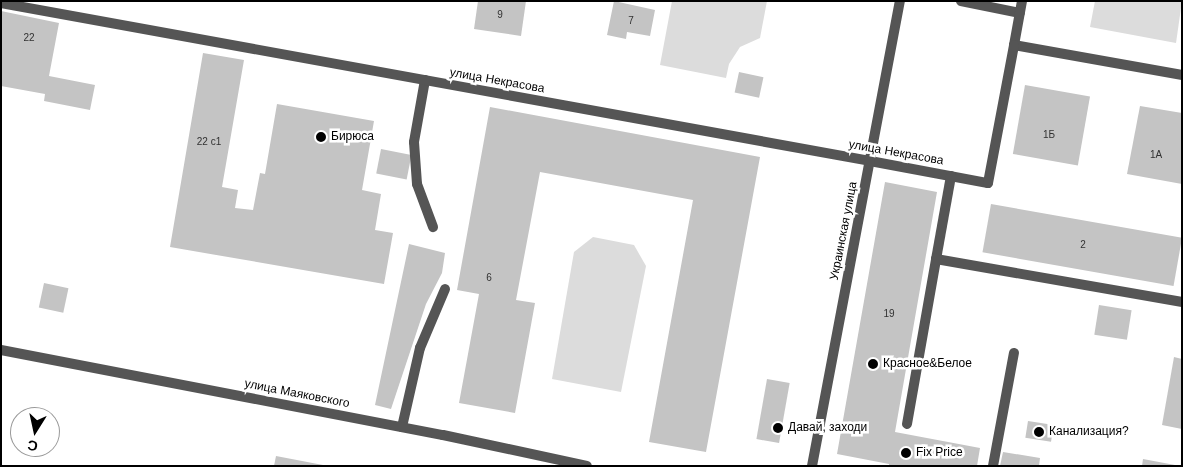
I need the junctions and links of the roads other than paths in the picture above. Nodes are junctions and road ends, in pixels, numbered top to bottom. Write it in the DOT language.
graph roads {
  1 [pos="900,1"];
  2 [pos="961,1"];
  3 [pos="1022,1"];
  4 [pos="1,3"];
  5 [pos="1020,13"];
  6 [pos="1014,45"];
  7 [pos="1182,75"];
  8 [pos="425,80"];
  9 [pos="870,161"];
  10 [pos="950,176"];
  11 [pos="433,228"];
  12 [pos="936,259"];
  13 [pos="445,289"];
  14 [pos="1182,302"];
  15 [pos="1,350"];
  16 [pos="1014,353"];
  17 [pos="907,424"];
  18 [pos="402,428"];
  19 [pos="562,464"];
  20 [pos="587,466"];
  21 [pos="812,466"];
  22 [pos="993,466"];
  1 -- 9 [label="street, Украинская улица"];
  2 -- 5 [label="street"];
  3 -- 5 [label="street"];
  4 -- 8 [label="street, улица Некрасова"];
  5 -- 6 [label="street"];
  6 -- 7 [label="street"];
  6 -- 10 [label="street, улица Некрасова"];
  8 -- 9 [label="street, улица Некрасова"];
  8 -- 11 [label="street"];
  9 -- 10 [label="street, улица Некрасова"];
  9 -- 21 [label="street, Украинская улица"];
  10 -- 12 [label="street"];
  12 -- 14 [label="street"];
  12 -- 17 [label="street"];
  13 -- 18 [label="street"];
  15 -- 18 [label="street, улица Маяковского"];
  16 -- 22 [label="street"];
  18 -- 19 [label="street, улица Маяковского"];
  19 -- 20 [label="street, улица Маяковского"];
}
